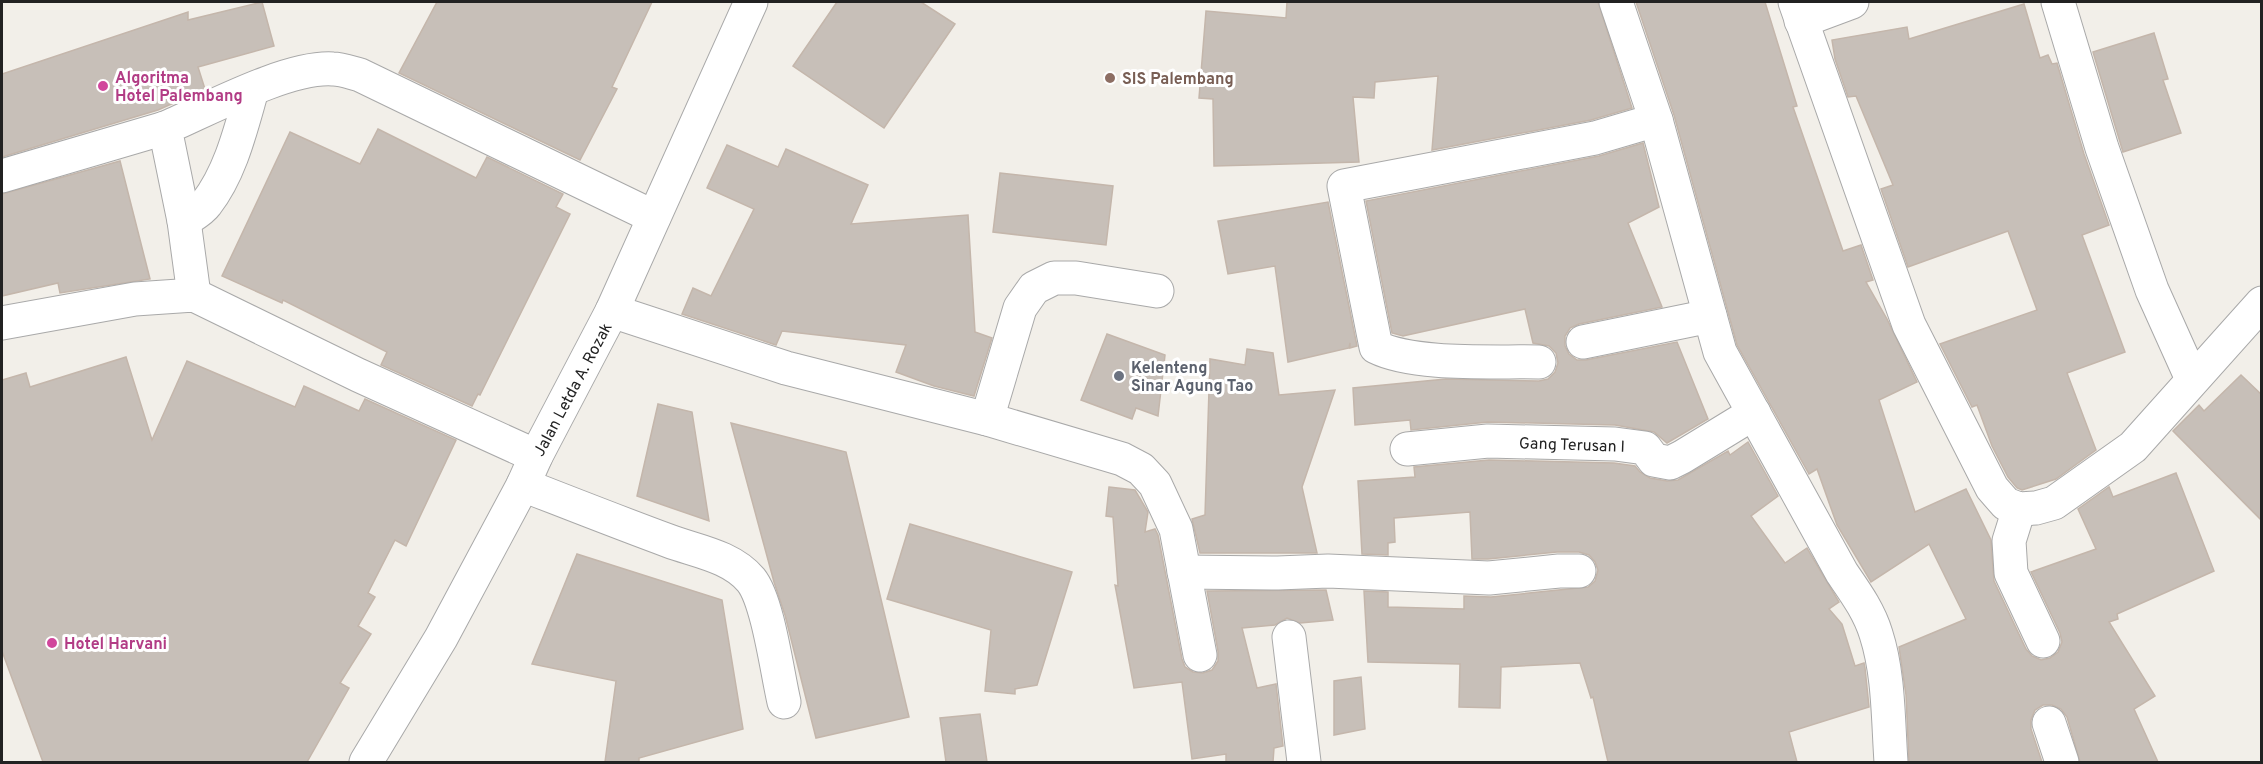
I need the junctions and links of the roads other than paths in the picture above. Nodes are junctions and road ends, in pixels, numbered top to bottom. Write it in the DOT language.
graph roads {
  1 [pos="751,2"];
  2 [pos="1616,2"];
  3 [pos="1852,2"];
  4 [pos="2058,2"];
  5 [pos="1798,11"];
  6 [pos="252,90"];
  7 [pos="1656,120"];
  8 [pos="165,128"];
  9 [pos="2,176"];
  10 [pos="654,217"];
  11 [pos="184,221"];
  12 [pos="1157,291"];
  13 [pos="195,295"];
  14 [pos="2262,303"];
  15 [pos="612,311"];
  16 [pos="1710,316"];
  17 [pos="2,323"];
  18 [pos="1583,342"];
  19 [pos="1539,362"];
  20 [pos="2192,379"];
  21 [pos="1754,413"];
  22 [pos="987,419"];
  23 [pos="1407,450"];
  24 [pos="536,456"];
  25 [pos="524,485"];
  26 [pos="2019,508"];
  27 [pos="1579,571"];
  28 [pos="1184,572"];
  29 [pos="1289,637"];
  30 [pos="2043,641"];
  31 [pos="1200,655"];
  32 [pos="784,702"];
  33 [pos="2049,723"];
  34 [pos="366,762"];
  35 [pos="1304,762"];
  36 [pos="1891,762"];
  37 [pos="2062,762"];
  1 -- 10 [label="street, Jalan Letda A. Rozak"];
  2 -- 7 [label="street"];
  3 -- 5 [label="street"];
  4 -- 20 [label="street"];
  5 -- 26 [label="street"];
  6 -- 8 [label="street"];
  6 -- 10 [label="street"];
  6 -- 11 [label="street"];
  7 -- 16 [label="street"];
  7 -- 19 [label="street"];
  8 -- 9 [label="street"];
  8 -- 11 [label="street"];
  10 -- 15 [label="street, Jalan Letda A. Rozak"];
  11 -- 13 [label="street"];
  12 -- 22 [label="street"];
  13 -- 17 [label="street"];
  13 -- 24 [label="street"];
  14 -- 20 [label="street"];
  15 -- 22 [label="street"];
  15 -- 24 [label="street, Jalan Letda A. Rozak"];
  16 -- 18 [label="street"];
  16 -- 21 [label="street"];
  20 -- 26 [label="street"];
  21 -- 23 [label="street, Gang Terusan I"];
  21 -- 36 [label="street"];
  22 -- 28 [label="street"];
  24 -- 25 [label="street, Jalan Letda A. Rozak"];
  25 -- 32 [label="street"];
  25 -- 34 [label="street, Jalan Letda A. Rozak"];
  26 -- 30 [label="street"];
  27 -- 28 [label="street"];
  28 -- 31 [label="street"];
  29 -- 35 [label="street"];
  33 -- 37 [label="street"];
}
